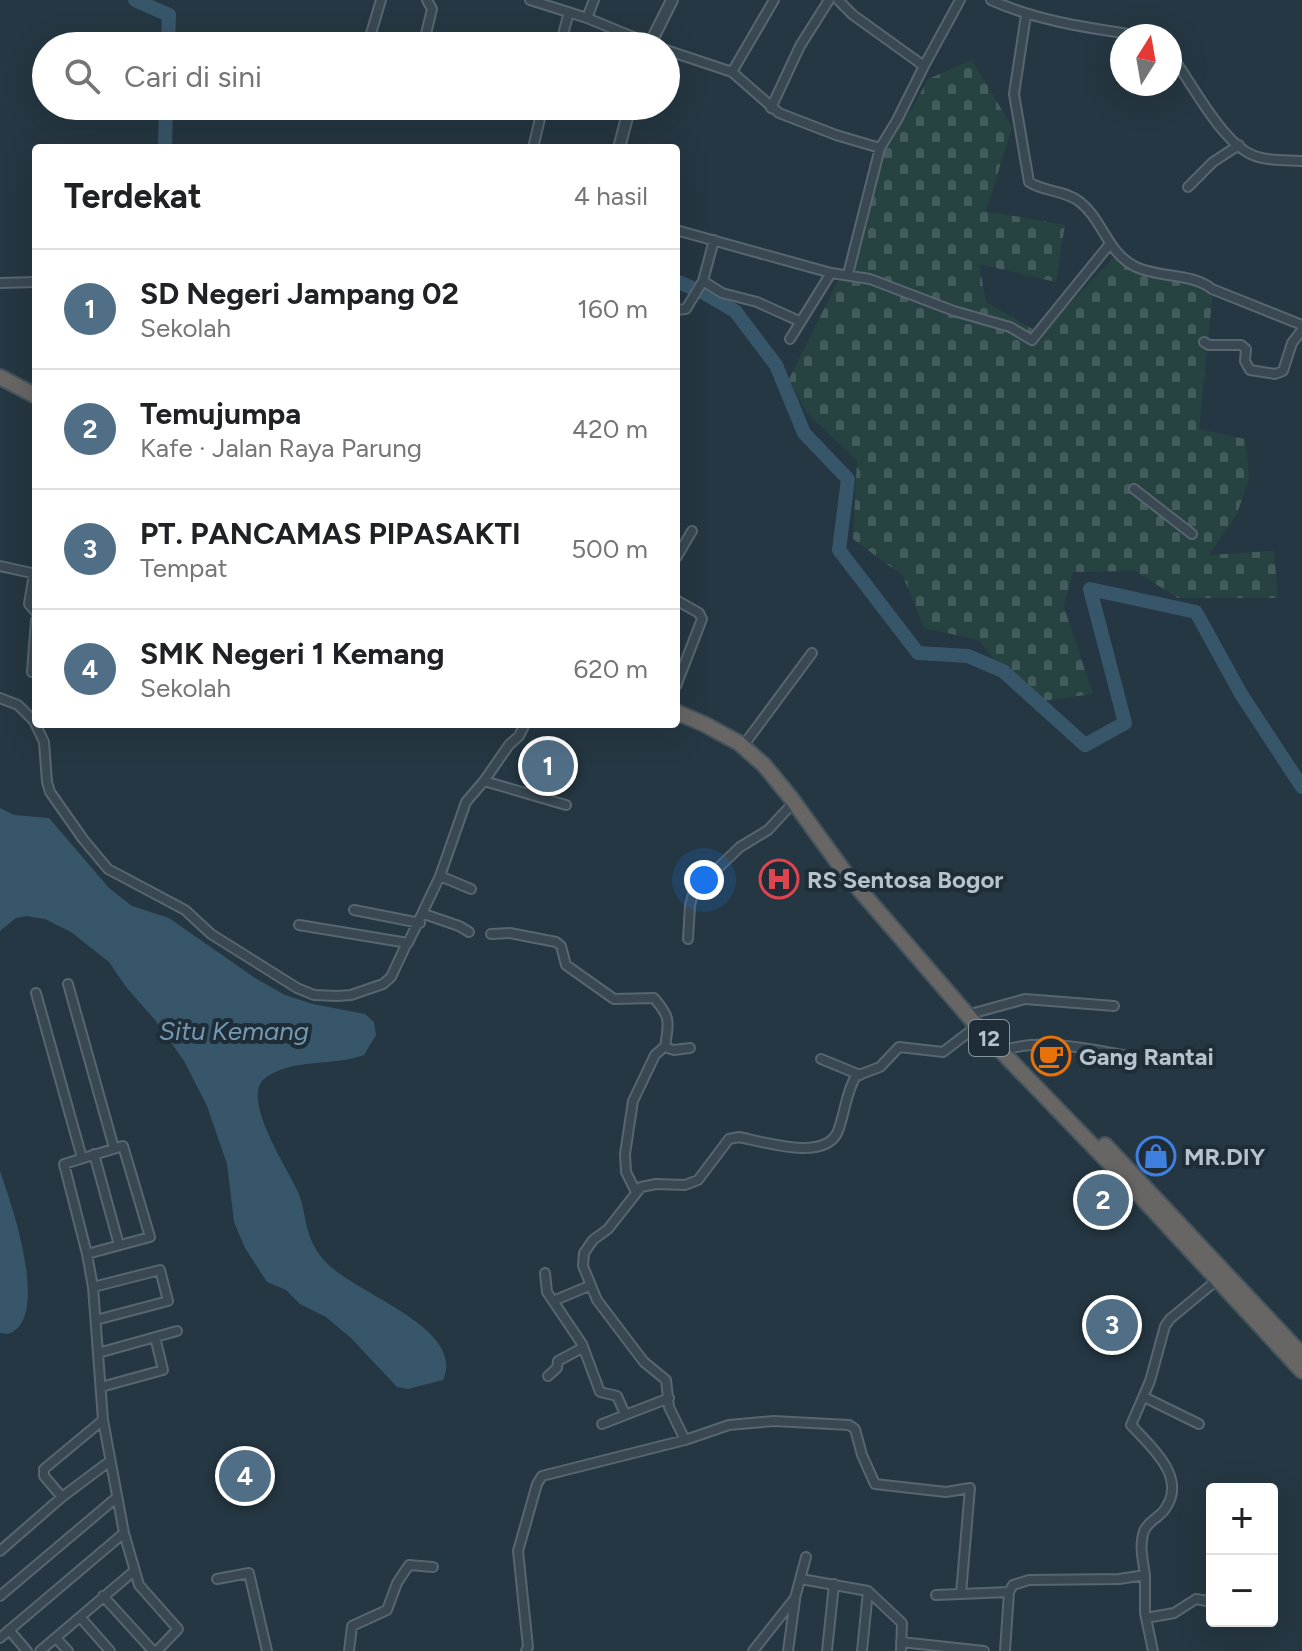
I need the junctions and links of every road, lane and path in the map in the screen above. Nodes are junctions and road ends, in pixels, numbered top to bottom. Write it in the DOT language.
graph roads {
  1 [pos="381,0"];
  2 [pos="427,0"];
  3 [pos="530,0"];
  4 [pos="594,0"];
  5 [pos="672,0"];
  6 [pos="774,0"];
  7 [pos="829,0"];
  8 [pos="838,0"];
  9 [pos="960,0"];
  10 [pos="991,0"];
  11 [pos="569,12"];
  12 [pos="1026,15"];
  13 [pos="587,18"];
  14 [pos="371,32"];
  15 [pos="426,32"];
  16 [pos="564,32"];
  17 [pos="620,32"];
  18 [pos="657,32"];
  19 [pos="1110,32"];
  20 [pos="680,55"];
  21 [pos="924,66"];
  22 [pos="732,72"];
  23 [pos="1182,72"];
  24 [pos="771,108"];
  25 [pos="540,120"];
  26 [pos="626,120"];
  27 [pos="534,144"];
  28 [pos="620,144"];
  29 [pos="1239,145"];
  30 [pos="880,148"];
  31 [pos="1302,161"];
  32 [pos="1188,187"];
  33 [pos="680,231"];
  34 [pos="714,240"];
  35 [pos="1109,245"];
  36 [pos="831,273"];
  37 [pos="848,274"];
  38 [pos="32,282"];
  39 [pos="702,282"];
  40 [pos="0,283"];
  41 [pos="680,310"];
  42 [pos="799,321"];
  43 [pos="1302,328"];
  44 [pos="790,339"];
  45 [pos="1204,342"];
  46 [pos="0,377"];
  47 [pos="0,384"];
  48 [pos="32,394"];
  49 [pos="32,401"];
  50 [pos="1134,489"];
  51 [pos="692,531"];
  52 [pos="1192,534"];
  53 [pos="680,551"];
  54 [pos="0,566"];
  55 [pos="32,573"];
  56 [pos="680,602"];
  57 [pos="812,653"];
  58 [pos="680,676"];
  59 [pos="0,698"];
  60 [pos="680,707"];
  61 [pos="680,714"];
  62 [pos="32,719"];
  63 [pos="37,728"];
  64 [pos="523,728"];
  65 [pos="746,742"];
  66 [pos="484,781"];
  67 [pos="794,802"];
  68 [pos="566,805"];
  69 [pos="829,845"];
  70 [pos="440,876"];
  71 [pos="471,889"];
  72 [pos="354,910"];
  73 [pos="422,919"];
  74 [pos="299,925"];
  75 [pos="469,932"];
  76 [pos="491,934"];
  77 [pos="688,939"];
  78 [pos="406,945"];
  79 [pos="68,984"];
  80 [pos="36,993"];
  81 [pos="1114,1006"];
  82 [pos="976,1019"];
  83 [pos="665,1047"];
  84 [pos="690,1048"];
  85 [pos="1012,1048"];
  86 [pos="1130,1056"];
  87 [pos="821,1059"];
  88 [pos="860,1075"];
  89 [pos="114,1148"];
  90 [pos="94,1154"];
  91 [pos="82,1158"];
  92 [pos="636,1192"];
  93 [pos="119,1245"];
  94 [pos="87,1254"];
  95 [pos="545,1273"];
  96 [pos="1217,1280"];
  97 [pos="589,1286"];
  98 [pos="93,1287"];
  99 [pos="553,1301"];
  100 [pos="96,1320"];
  101 [pos="177,1331"];
  102 [pos="155,1337"];
  103 [pos="582,1348"];
  104 [pos="98,1353"];
  105 [pos="1302,1355"];
  106 [pos="1302,1371"];
  107 [pos="548,1376"];
  108 [pos="101,1387"];
  109 [pos="1144,1397"];
  110 [pos="669,1398"];
  111 [pos="625,1414"];
  112 [pos="103,1420"];
  113 [pos="602,1424"];
  114 [pos="1199,1424"];
  115 [pos="685,1440"];
  116 [pos="110,1461"];
  117 [pos="62,1497"];
  118 [pos="116,1498"];
  119 [pos="124,1533"];
  120 [pos="0,1551"];
  121 [pos="806,1557"];
  122 [pos="433,1567"];
  123 [pos="134,1571"];
  124 [pos="1145,1575"];
  125 [pos="217,1579"];
  126 [pos="801,1579"];
  127 [pos="834,1584"];
  128 [pos="868,1591"];
  129 [pos="1009,1592"];
  130 [pos="961,1594"];
  131 [pos="0,1595"];
  132 [pos="936,1595"];
  133 [pos="103,1596"];
  134 [pos="795,1598"];
  135 [pos="1206,1601"];
  136 [pos="80,1617"];
  137 [pos="1146,1618"];
  138 [pos="3,1633"];
  139 [pos="56,1638"];
  140 [pos="901,1647"];
  141 [pos="941,1648"];
  142 [pos="984,1650"];
  143 [pos="1000,1650"];
  144 [pos="27,1651"];
  145 [pos="40,1651"];
  146 [pos="68,1651"];
  147 [pos="110,1651"];
  148 [pos="155,1651"];
  149 [pos="267,1651"];
  150 [pos="349,1651"];
  151 [pos="526,1651"];
  152 [pos="753,1651"];
  153 [pos="788,1651"];
  154 [pos="827,1651"];
  155 [pos="862,1651"];
  156 [pos="1153,1651"];
  1 -- 14 [label="street"];
  2 -- 15 [label="street"];
  3 -- 11 [label="street"];
  4 -- 13 [label="street"];
  5 -- 18 [label="street"];
  6 -- 22 [label="street"];
  7 -- 24 [label="street"];
  8 -- 21 [label="street"];
  9 -- 21 [label="street"];
  10 -- 12 [label="street"];
  11 -- 13 [label="street"];
  11 -- 16 [label="street"];
  12 -- 19 [label="street"];
  12 -- 35 [label="street"];
  13 -- 17 [label="street"];
  20 -- 22 [label="street"];
  21 -- 30 [label="street"];
  22 -- 24 [label="street"];
  23 -- 29 [label="street"];
  24 -- 30 [label="street"];
  25 -- 27 [label="street"];
  26 -- 28 [label="street"];
  29 -- 31 [label="street"];
  29 -- 32 [label="street"];
  30 -- 37 [label="street"];
  33 -- 34 [label="street"];
  34 -- 36 [label="street"];
  34 -- 39 [label="street"];
  35 -- 37 [label="street"];
  35 -- 43 [label="street"];
  36 -- 37 [label="street"];
  36 -- 42 [label="street"];
  38 -- 40 [label="street"];
  39 -- 41 [label="street"];
  39 -- 42 [label="street"];
  42 -- 44 [label="street"];
  43 -- 45 [label="street"];
  46 -- 48 [label="highway"];
  47 -- 49 [label="highway"];
  50 -- 52 [label="street"];
  51 -- 53 [label="street"];
  54 -- 55 [label="street"];
  56 -- 58 [label="street"];
  57 -- 65 [label="street"];
  59 -- 62 [label="street"];
  60 -- 65 [label="highway, 12"];
  61 -- 67 [label="highway, 12"];
  63 -- 78 [label="street"];
  64 -- 66 [label="street"];
  65 -- 69 [label="highway, 12"];
  66 -- 68 [label="street"];
  66 -- 70 [label="street"];
  67 -- 69 [label="highway, 12"];
  67 -- 77 [label="street"];
  69 -- 82 [label="highway, 12"];
  70 -- 71 [label="street"];
  70 -- 73 [label="street"];
  72 -- 73 [label="street"];
  73 -- 75 [label="street"];
  73 -- 78 [label="street"];
  74 -- 78 [label="street"];
  76 -- 83 [label="street"];
  79 -- 89 [label="street"];
  80 -- 91 [label="street"];
  81 -- 82 [label="street"];
  82 -- 85 [label="highway, 12"];
  82 -- 88 [label="street"];
  82 -- 96 [label="highway, 12"];
  83 -- 84 [label="street"];
  83 -- 92 [label="street"];
  85 -- 86 [label="street"];
  85 -- 105 [label="highway, 12"];
  87 -- 88 [label="street"];
  88 -- 92 [label="street"];
  89 -- 90 [label="street"];
  89 -- 93 [label="street"];
  90 -- 91 [label="street"];
  90 -- 93 [label="street"];
  91 -- 94 [label="street"];
  92 -- 97 [label="street"];
  93 -- 94 [label="street"];
  94 -- 98 [label="street"];
  95 -- 99 [label="street"];
  96 -- 106 [label="highway, 12"];
  96 -- 109 [label="street"];
  97 -- 99 [label="street"];
  97 -- 110 [label="street"];
  98 -- 100 [label="street"];
  98 -- 100 [label="street"];
  99 -- 103 [label="street"];
  100 -- 104 [label="street"];
  101 -- 102 [label="street"];
  102 -- 104 [label="street"];
  102 -- 108 [label="street"];
  103 -- 107 [label="street"];
  103 -- 111 [label="street"];
  104 -- 108 [label="street"];
  108 -- 112 [label="street"];
  109 -- 114 [label="street"];
  109 -- 124 [label="street"];
  110 -- 111 [label="street"];
  110 -- 115 [label="street"];
  111 -- 113 [label="street"];
  112 -- 116 [label="street"];
  112 -- 117 [label="street"];
  115 -- 130 [label="street"];
  115 -- 151 [label="street"];
  116 -- 117 [label="street"];
  116 -- 118 [label="street"];
  117 -- 120 [label="street"];
  118 -- 119 [label="street"];
  118 -- 131 [label="street"];
  119 -- 123 [label="street"];
  119 -- 138 [label="street"];
  121 -- 126 [label="street"];
  122 -- 150 [label="street"];
  123 -- 133 [label="street"];
  123 -- 148 [label="street"];
  124 -- 129 [label="street"];
  124 -- 137 [label="street"];
  125 -- 149 [label="street"];
  126 -- 127 [label="street"];
  126 -- 134 [label="street"];
  127 -- 128 [label="street"];
  127 -- 154 [label="street"];
  128 -- 140 [label="street"];
  128 -- 155 [label="street"];
  129 -- 130 [label="street"];
  129 -- 143 [label="street"];
  130 -- 132 [label="street"];
  133 -- 136 [label="street"];
  133 -- 148 [label="street"];
  134 -- 152 [label="street"];
  134 -- 153 [label="street"];
  135 -- 137 [label="street"];
  136 -- 139 [label="street"];
  136 -- 147 [label="street"];
  137 -- 156 [label="street"];
  138 -- 144 [label="street"];
  139 -- 145 [label="street"];
  139 -- 146 [label="street"];
  140 -- 141 [label="street"];
  141 -- 142 [label="street"];
  142 -- 143 [label="street"];
}
